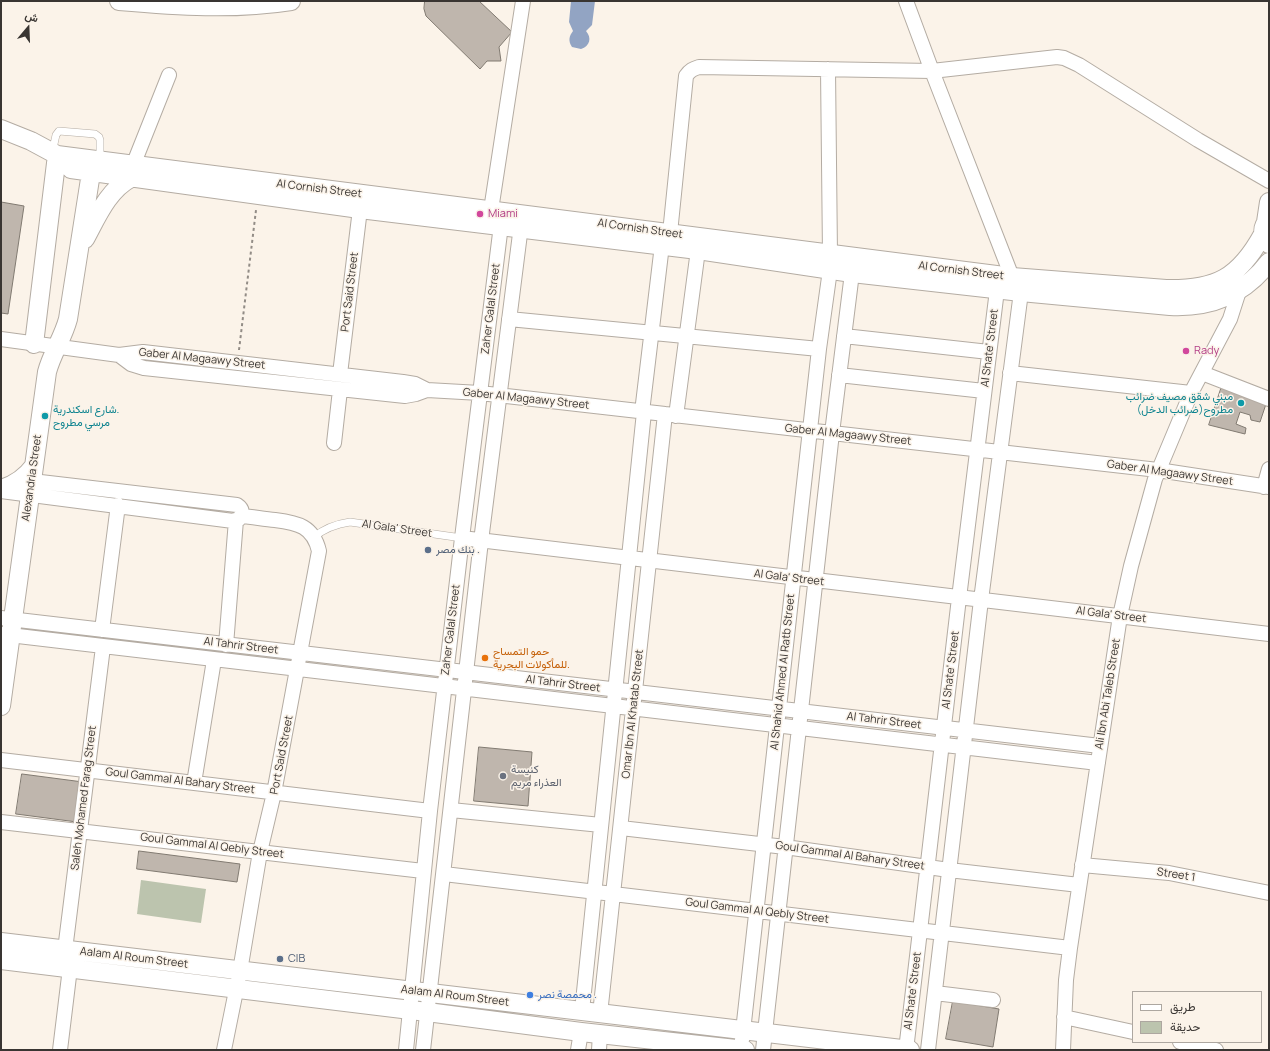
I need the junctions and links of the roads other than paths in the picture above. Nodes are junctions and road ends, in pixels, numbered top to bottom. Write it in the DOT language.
graph roads {
  1 [pos="120,1"];
  2 [pos="291,1"];
  3 [pos="523,1"];
  4 [pos="906,1"];
  5 [pos="828,69"];
  6 [pos="932,71"];
  7 [pos="169,75"];
  8 [pos="1,129"];
  9 [pos="1,140"];
  10 [pos="55,158"];
  11 [pos="95,164"];
  12 [pos="131,173"];
  13 [pos="1269,181"];
  14 [pos="1269,202"];
  15 [pos="360,209"];
  16 [pos="499,215"];
  17 [pos="521,221"];
  18 [pos="1267,230"];
  19 [pos="666,239"];
  20 [pos="80,249"];
  21 [pos="698,250"];
  22 [pos="830,262"];
  23 [pos="1269,262"];
  24 [pos="1238,270"];
  25 [pos="852,273"];
  26 [pos="1016,285"];
  27 [pos="1206,285"];
  28 [pos="997,290"];
  29 [pos="1233,294"];
  30 [pos="1199,305"];
  31 [pos="509,319"];
  32 [pos="652,332"];
  33 [pos="687,335"];
  34 [pos="844,336"];
  35 [pos="1,339"];
  36 [pos="34,344"];
  37 [pos="57,347"];
  38 [pos="819,349"];
  39 [pos="989,352"];
  40 [pos="119,355"];
  41 [pos="1010,373"];
  42 [pos="1202,373"];
  43 [pos="340,374"];
  44 [pos="839,375"];
  45 [pos="340,390"];
  46 [pos="427,390"];
  47 [pos="984,391"];
  48 [pos="480,393"];
  49 [pos="1191,394"];
  50 [pos="500,396"];
  51 [pos="1269,399"];
  52 [pos="643,412"];
  53 [pos="671,415"];
  54 [pos="810,431"];
  55 [pos="832,433"];
  56 [pos="334,443"];
  57 [pos="977,450"];
  58 [pos="1000,453"];
  59 [pos="1269,469"];
  60 [pos="1158,470"];
  61 [pos="32,481"];
  62 [pos="1267,487"];
  63 [pos="1,490"];
  64 [pos="168,497"];
  65 [pos="118,505"];
  66 [pos="167,512"];
  67 [pos="239,518"];
  68 [pos="314,537"];
  69 [pos="462,538"];
  70 [pos="481,541"];
  71 [pos="629,559"];
  72 [pos="650,561"];
  73 [pos="793,578"];
  74 [pos="815,581"];
  75 [pos="959,598"];
  76 [pos="980,600"];
  77 [pos="1120,616"];
  78 [pos="6,627"];
  79 [pos="102,630"];
  80 [pos="1269,634"];
  81 [pos="226,645"];
  82 [pos="103,647"];
  83 [pos="301,653"];
  84 [pos="214,660"];
  85 [pos="298,670"];
  86 [pos="446,670"];
  87 [pos="467,673"];
  88 [pos="444,687"];
  89 [pos="465,690"];
  90 [pos="615,690"];
  91 [pos="635,692"];
  92 [pos="1,706"];
  93 [pos="613,707"];
  94 [pos="634,709"];
  95 [pos="779,709"];
  96 [pos="800,712"];
  97 [pos="777,726"];
  98 [pos="799,728"];
  99 [pos="944,728"];
  100 [pos="966,730"];
  101 [pos="942,745"];
  102 [pos="1100,746"];
  103 [pos="964,748"];
  104 [pos="1,760"];
  105 [pos="1098,763"];
  106 [pos="87,770"];
  107 [pos="194,783"];
  108 [pos="274,793"];
  109 [pos="451,810"];
  110 [pos="430,811"];
  111 [pos="1,822"];
  112 [pos="601,825"];
  113 [pos="620,828"];
  114 [pos="80,831"];
  115 [pos="764,845"];
  116 [pos="785,847"];
  117 [pos="260,852"];
  118 [pos="1082,865"];
  119 [pos="928,867"];
  120 [pos="949,870"];
  121 [pos="424,871"];
  122 [pos="444,874"];
  123 [pos="1079,885"];
  124 [pos="594,891"];
  125 [pos="1269,893"];
  126 [pos="614,894"];
  127 [pos="756,911"];
  128 [pos="778,913"];
  129 [pos="920,930"];
  130 [pos="942,932"];
  131 [pos="1,942"];
  132 [pos="1070,948"];
  133 [pos="65,950"];
  134 [pos="1,960"];
  135 [pos="70,968"];
  136 [pos="240,971"];
  137 [pos="236,988"];
  138 [pos="421,992"];
  139 [pos="935,993"];
  140 [pos="993,1000"];
  141 [pos="419,1011"];
  142 [pos="582,1011"];
  143 [pos="600,1014"];
  144 [pos="1064,1016"];
  145 [pos="743,1030"];
  146 [pos="581,1032"];
  147 [pos="1132,1032"];
  148 [pos="764,1041"];
  149 [pos="600,1042"];
  150 [pos="1184,1043"];
  151 [pos="60,1050"];
  152 [pos="224,1050"];
  153 [pos="406,1050"];
  154 [pos="423,1050"];
  155 [pos="578,1050"];
  156 [pos="741,1050"];
  157 [pos="745,1050"];
  158 [pos="906,1050"];
  159 [pos="910,1050"];
  160 [pos="928,1050"];
  161 [pos="1064,1050"];
  162 [pos="1216,1050"];
  1 -- 2 [label="street"];
  3 -- 16 [label="street, Zaher Galal Street"];
  4 -- 6 [label="street"];
  5 -- 6 [label="street"];
  5 -- 19 [label="street, Omar Ibn Al Khatab Street"];
  5 -- 22 [label="street, Al Shahid Ahmed Al Ratb Street"];
  6 -- 13 [label="street"];
  6 -- 26 [label="street"];
  7 -- 12 [label="street"];
  8 -- 10 [label="street, Al Cornish Street"];
  9 -- 10 [label="street, Al Cornish Street"];
  10 -- 11 [label="street, Al Cornish Street"];
  10 -- 11 [label="lane"];
  10 -- 36 [label="street"];
  11 -- 12 [label="street, Al Cornish Street"];
  11 -- 20 [label="street, Alexandria Street"];
  12 -- 15 [label="street, Al Cornish Street"];
  12 -- 16 [label="street, Al Cornish Street"];
  12 -- 20 [label="street"];
  14 -- 18 [label="street"];
  15 -- 16 [label="street, Al Cornish Street"];
  15 -- 43 [label="street, Port Said Street"];
  16 -- 17 [label="street, Al Cornish Street"];
  16 -- 48 [label="street, Zaher Galal Street"];
  17 -- 19 [label="street, Al Cornish Street"];
  17 -- 31 [label="street, Zaher Galal Street"];
  18 -- 24 [label="street, Al Cornish Street"];
  19 -- 21 [label="street, Al Cornish Street"];
  19 -- 22 [label="street, Al Cornish Street"];
  19 -- 32 [label="street, Omar Ibn Al Khatab Street"];
  20 -- 37 [label="street, Alexandria Street"];
  21 -- 22 [label="street, Al Cornish Street"];
  21 -- 33 [label="street, Omar Ibn Al Khatab Street"];
  22 -- 25 [label="street, Al Cornish Street"];
  22 -- 26 [label="street, Al Cornish Street"];
  22 -- 38 [label="street, Al Shahid Ahmed Al Ratb Street"];
  23 -- 29 [label="street, Al Cornish Street"];
  24 -- 27 [label="street, Al Cornish Street"];
  24 -- 29 [label="street, Ali Ibn Abi Taleb Street"];
  25 -- 28 [label="street, Al Cornish Street"];
  25 -- 34 [label="street, Al Shahid Ahmed Al Ratb Street"];
  26 -- 27 [label="street, Al Cornish Street"];
  26 -- 28 [label="street, Al Cornish Street"];
  26 -- 30 [label="street, Al Cornish Street"];
  26 -- 41 [label="street, Al Shate' Street"];
  27 -- 29 [label="street"];
  27 -- 30 [label="street"];
  28 -- 39 [label="street, Al Shate' Street"];
  29 -- 30 [label="street, Al Cornish Street"];
  29 -- 42 [label="street, Ali Ibn Abi Taleb Street"];
  31 -- 32 [label="street"];
  31 -- 50 [label="street, Zaher Galal Street"];
  32 -- 33 [label="street"];
  32 -- 52 [label="street, Omar Ibn Al Khatab Street"];
  33 -- 38 [label="street"];
  33 -- 53 [label="street, Omar Ibn Al Khatab Street"];
  34 -- 39 [label="street"];
  34 -- 44 [label="street, Al Shahid Ahmed Al Ratb Street"];
  35 -- 36 [label="street, Gaber Al Magaawy Street"];
  36 -- 37 [label="street, Gaber Al Magaawy Street"];
  37 -- 40 [label="street, Gaber Al Magaawy Street"];
  37 -- 61 [label="street, Alexandria Street"];
  38 -- 54 [label="street, Al Shahid Ahmed Al Ratb Street"];
  39 -- 47 [label="street, Al Shate' Street"];
  40 -- 43 [label="street, Gaber Al Magaawy Street"];
  40 -- 45 [label="street, Gaber Al Magaawy Street"];
  41 -- 49 [label="street"];
  41 -- 58 [label="street, Al Shate' Street"];
  42 -- 49 [label="street, Ali Ibn Abi Taleb Street"];
  42 -- 51 [label="street"];
  43 -- 46 [label="street, Gaber Al Magaawy Street"];
  44 -- 47 [label="street"];
  44 -- 55 [label="street, Al Shahid Ahmed Al Ratb Street"];
  45 -- 46 [label="street, Gaber Al Magaawy Street"];
  45 -- 56 [label="street"];
  46 -- 48 [label="street, Gaber Al Magaawy Street"];
  47 -- 57 [label="street, Al Shate' Street"];
  48 -- 50 [label="street, Gaber Al Magaawy Street"];
  48 -- 69 [label="street, Zaher Galal Street"];
  49 -- 60 [label="street, Ali Ibn Abi Taleb Street"];
  50 -- 52 [label="street, Gaber Al Magaawy Street"];
  50 -- 70 [label="street, Zaher Galal Street"];
  52 -- 53 [label="street, Gaber Al Magaawy Street"];
  52 -- 71 [label="street, Omar Ibn Al Khatab Street"];
  53 -- 54 [label="street, Gaber Al Magaawy Street"];
  53 -- 72 [label="street, Omar Ibn Al Khatab Street"];
  54 -- 55 [label="street, Gaber Al Magaawy Street"];
  54 -- 73 [label="street, Al Shahid Ahmed Al Ratb Street"];
  55 -- 57 [label="street, Gaber Al Magaawy Street"];
  55 -- 74 [label="street, Al Shahid Ahmed Al Ratb Street"];
  57 -- 58 [label="street, Gaber Al Magaawy Street"];
  57 -- 75 [label="street, Al Shate' Street"];
  58 -- 60 [label="street, Gaber Al Magaawy Street"];
  58 -- 76 [label="street, Al Shate' Street"];
  59 -- 62 [label="street"];
  60 -- 62 [label="street, Gaber Al Magaawy Street"];
  60 -- 77 [label="street, Ali Ibn Abi Taleb Street"];
  61 -- 63 [label="street"];
  61 -- 63 [label="street"];
  61 -- 64 [label="street"];
  61 -- 65 [label="street"];
  61 -- 78 [label="street, Alexandria Street"];
  64 -- 66 [label="street"];
  64 -- 67 [label="street"];
  65 -- 66 [label="street"];
  65 -- 79 [label="street"];
  66 -- 67 [label="street"];
  67 -- 68 [label="street"];
  67 -- 81 [label="street"];
  68 -- 69 [label="lane, Al Gala' Street"];
  68 -- 83 [label="street, Port Said Street"];
  69 -- 70 [label="street, Al Gala' Street"];
  69 -- 86 [label="street, Zaher Galal Street"];
  70 -- 71 [label="street, Al Gala' Street"];
  70 -- 87 [label="street, Zaher Galal Street"];
  71 -- 72 [label="street, Al Gala' Street"];
  71 -- 90 [label="street, Omar Ibn Al Khatab Street"];
  72 -- 73 [label="street, Al Gala' Street"];
  72 -- 91 [label="street, Omar Ibn Al Khatab Street"];
  73 -- 74 [label="street, Al Gala' Street"];
  73 -- 95 [label="street, Al Shahid Ahmed Al Ratb Street"];
  74 -- 75 [label="street, Al Gala' Street"];
  74 -- 96 [label="street, Al Shahid Ahmed Al Ratb Street"];
  75 -- 76 [label="street, Al Gala' Street"];
  75 -- 99 [label="street, Al Shate' Street"];
  76 -- 77 [label="street, Al Gala' Street"];
  76 -- 100 [label="street, Al Shate' Street"];
  77 -- 80 [label="street, Al Gala' Street"];
  77 -- 102 [label="street, Ali Ibn Abi Taleb Street"];
  78 -- 79 [label="street, Al Tahrir Street"];
  78 -- 82 [label="street, Al Tahrir Street"];
  78 -- 92 [label="street, Alexandria Street"];
  79 -- 81 [label="street, Al Tahrir Street"];
  81 -- 83 [label="street, Al Tahrir Street"];
  82 -- 84 [label="street, Al Tahrir Street"];
  82 -- 106 [label="street, Saleh Mohamed Farag Street"];
  83 -- 85 [label="street, Port Said Street"];
  83 -- 86 [label="street, Al Tahrir Street"];
  84 -- 85 [label="street, Al Tahrir Street"];
  84 -- 107 [label="street"];
  85 -- 88 [label="street, Al Tahrir Street"];
  85 -- 108 [label="street, Port Said Street"];
  86 -- 87 [label="street, Al Tahrir Street"];
  86 -- 88 [label="street, Zaher Galal Street"];
  87 -- 89 [label="street, Zaher Galal Street"];
  87 -- 90 [label="street, Al Tahrir Street"];
  88 -- 89 [label="street, Al Tahrir Street"];
  88 -- 110 [label="street, Zaher Galal Street"];
  89 -- 93 [label="street, Al Tahrir Street"];
  89 -- 109 [label="street, Zaher Galal Street"];
  90 -- 91 [label="street, Al Tahrir Street"];
  90 -- 93 [label="street, Omar Ibn Al Khatab Street"];
  91 -- 94 [label="street, Omar Ibn Al Khatab Street"];
  91 -- 95 [label="street, Al Tahrir Street"];
  93 -- 94 [label="street, Al Tahrir Street"];
  93 -- 112 [label="street, Omar Ibn Al Khatab Street"];
  94 -- 97 [label="street, Al Tahrir Street"];
  94 -- 113 [label="street, Omar Ibn Al Khatab Street"];
  95 -- 96 [label="street, Al Tahrir Street"];
  95 -- 97 [label="street, Al Shahid Ahmed Al Ratb Street"];
  96 -- 98 [label="street, Al Shahid Ahmed Al Ratb Street"];
  96 -- 99 [label="street, Al Tahrir Street"];
  97 -- 98 [label="street, Al Tahrir Street"];
  97 -- 115 [label="street, Al Shahid Ahmed Al Ratb Street"];
  98 -- 101 [label="street, Al Tahrir Street"];
  98 -- 116 [label="street, Al Shahid Ahmed Al Ratb Street"];
  99 -- 100 [label="street, Al Tahrir Street"];
  99 -- 101 [label="street, Al Shate' Street"];
  100 -- 102 [label="street, Al Tahrir Street"];
  100 -- 103 [label="street, Al Shate' Street"];
  101 -- 103 [label="street, Al Tahrir Street"];
  101 -- 119 [label="street, Al Shate' Street"];
  102 -- 105 [label="street, Ali Ibn Abi Taleb Street"];
  103 -- 105 [label="street, Al Tahrir Street"];
  103 -- 120 [label="street, Al Shate' Street"];
  104 -- 106 [label="street, Goul Gammal Al Bahary Street"];
  105 -- 118 [label="street, Ali Ibn Abi Taleb Street"];
  106 -- 107 [label="street, Goul Gammal Al Bahary Street"];
  106 -- 114 [label="street, Saleh Mohamed Farag Street"];
  107 -- 108 [label="street, Goul Gammal Al Bahary Street"];
  108 -- 110 [label="street, Goul Gammal Al Bahary Street"];
  108 -- 117 [label="street, Port Said Street"];
  109 -- 112 [label="street"];
  109 -- 122 [label="street, Zaher Galal Street"];
  110 -- 121 [label="street, Zaher Galal Street"];
  111 -- 114 [label="street, Goul Gammal Al Qebly Street"];
  112 -- 124 [label="street, Omar Ibn Al Khatab Street"];
  113 -- 115 [label="street, Goul Gammal Al Bahary Street"];
  113 -- 126 [label="street, Omar Ibn Al Khatab Street"];
  114 -- 117 [label="street, Goul Gammal Al Qebly Street"];
  114 -- 133 [label="street, Saleh Mohamed Farag Street"];
  115 -- 116 [label="street, Goul Gammal Al Bahary Street"];
  115 -- 127 [label="street, Al Shahid Ahmed Al Ratb Street"];
  116 -- 119 [label="street, Goul Gammal Al Bahary Street"];
  116 -- 128 [label="street, Al Shahid Ahmed Al Ratb Street"];
  117 -- 121 [label="street, Goul Gammal Al Qebly Street"];
  117 -- 136 [label="street, Port Said Street"];
  118 -- 123 [label="street, Ali Ibn Abi Taleb Street"];
  118 -- 125 [label="street, Street 1"];
  119 -- 120 [label="street, Goul Gammal Al Bahary Street"];
  119 -- 129 [label="street, Al Shate' Street"];
  120 -- 123 [label="street, Goul Gammal Al Bahary Street"];
  120 -- 130 [label="street, Al Shate' Street"];
  121 -- 138 [label="street, Zaher Galal Street"];
  122 -- 124 [label="street, Goul Gammal Al Qebly Street"];
  122 -- 138 [label="street, Zaher Galal Street"];
  123 -- 132 [label="street, Ali Ibn Abi Taleb Street"];
  124 -- 126 [label="street, Goul Gammal Al Qebly Street"];
  124 -- 142 [label="street, Omar Ibn Al Khatab Street"];
  126 -- 127 [label="street, Goul Gammal Al Qebly Street"];
  126 -- 143 [label="street, Omar Ibn Al Khatab Street"];
  127 -- 128 [label="street, Goul Gammal Al Qebly Street"];
  127 -- 145 [label="street, Al Shahid Ahmed Al Ratb Street"];
  128 -- 129 [label="street, Goul Gammal Al Qebly Street"];
  128 -- 148 [label="street, Al Shahid Ahmed Al Ratb Street"];
  129 -- 130 [label="street, Goul Gammal Al Qebly Street"];
  129 -- 158 [label="street, Al Shate' Street"];
  130 -- 132 [label="street, Goul Gammal Al Qebly Street"];
  130 -- 139 [label="street, Al Shate' Street"];
  131 -- 133 [label="street, Aalam Al Roum Street"];
  132 -- 144 [label="street, Ali Ibn Abi Taleb Street"];
  133 -- 136 [label="street, Aalam Al Roum Street"];
  134 -- 135 [label="street, Aalam Al Roum Street"];
  135 -- 137 [label="street, Aalam Al Roum Street"];
  135 -- 151 [label="street"];
  136 -- 137 [label="street, Port Said Street"];
  136 -- 138 [label="street, Aalam Al Roum Street"];
  137 -- 141 [label="street, Aalam Al Roum Street"];
  137 -- 152 [label="street, Port Said Street"];
  138 -- 141 [label="street, Zaher Galal Street"];
  138 -- 142 [label="street, Aalam Al Roum Street"];
  139 -- 140 [label="street"];
  139 -- 160 [label="street, Al Shate' Street"];
  141 -- 146 [label="street, Aalam Al Roum Street"];
  141 -- 153 [label="street, Zaher Galal Street"];
  141 -- 154 [label="street, Zaher Galal Street"];
  142 -- 143 [label="street, Aalam Al Roum Street"];
  143 -- 145 [label="street, Aalam Al Roum Street"];
  144 -- 147 [label="street"];
  144 -- 161 [label="street, Ali Ibn Abi Taleb Street"];
  145 -- 148 [label="street, Aalam Al Roum Street"];
  145 -- 156 [label="street, Al Shahid Ahmed Al Ratb Street"];
  146 -- 149 [label="street, Aalam Al Roum Street"];
  146 -- 155 [label="street"];
  148 -- 158 [label="street, Aalam Al Roum Street"];
  149 -- 156 [label="street, Aalam Al Roum Street"];
  150 -- 162 [label="street"];
  156 -- 157 [label="street, Aalam Al Roum Street"];
  158 -- 159 [label="street, Aalam Al Roum Street"];
}
